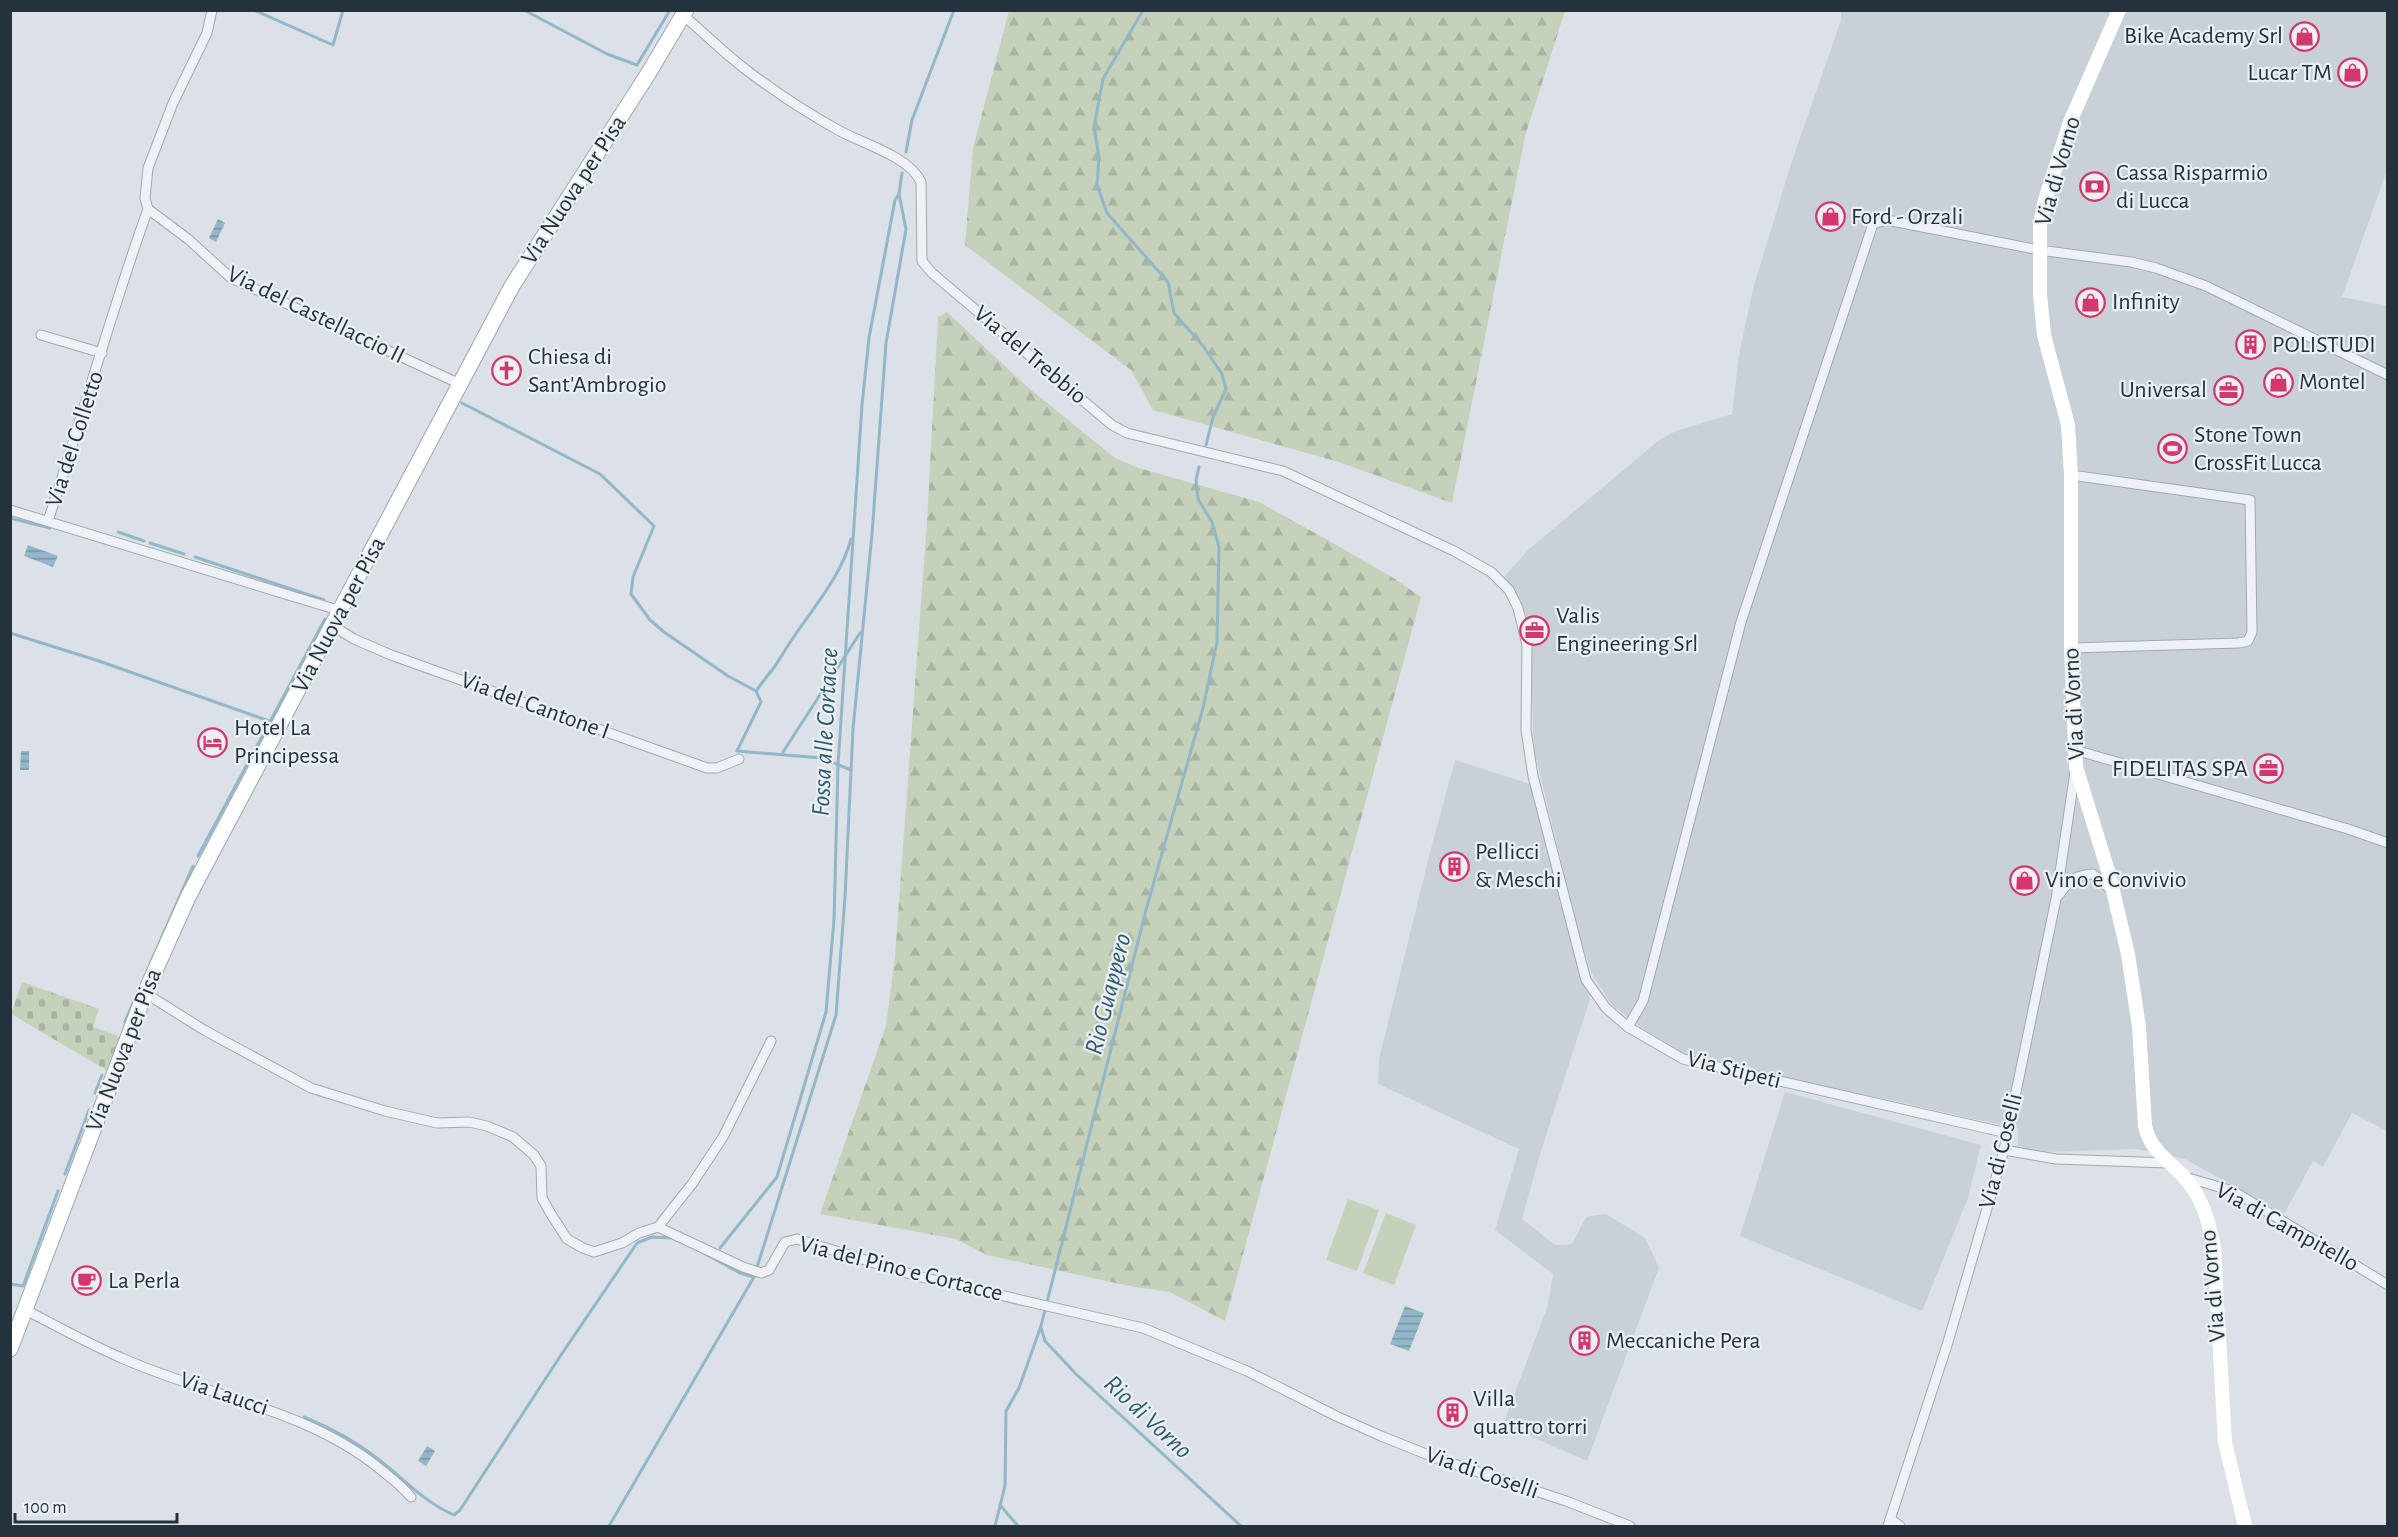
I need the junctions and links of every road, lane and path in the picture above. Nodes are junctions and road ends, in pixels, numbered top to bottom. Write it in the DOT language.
graph roads {
  1 [pos="212,10"];
  2 [pos="2119,10"];
  3 [pos="685,13"];
  4 [pos="148,210"];
  5 [pos="2039,250"];
  6 [pos="40,335"];
  7 [pos="102,353"];
  8 [pos="2388,375"];
  9 [pos="460,384"];
  10 [pos="2071,475"];
  11 [pos="10,510"];
  12 [pos="48,521"];
  13 [pos="1491,572"];
  14 [pos="341,611"];
  15 [pos="333,626"];
  16 [pos="2071,648"];
  17 [pos="2074,750"];
  18 [pos="739,759"];
  19 [pos="2076,767"];
  20 [pos="2388,843"];
  21 [pos="2112,891"];
  22 [pos="2056,899"];
  23 [pos="146,993"];
  24 [pos="1628,1027"];
  25 [pos="771,1041"];
  26 [pos="2007,1133"];
  27 [pos="2004,1150"];
  28 [pos="2168,1162"];
  29 [pos="2184,1177"];
  30 [pos="658,1227"];
  31 [pos="2388,1285"];
  32 [pos="26,1310"];
  33 [pos="10,1349"];
  34 [pos="1336,1416"];
  35 [pos="411,1497"];
  36 [pos="1889,1523"];
  37 [pos="1630,1527"];
  38 [pos="1900,1527"];
  39 [pos="2245,1527"];
  1 -- 4 [label="street"];
  2 -- 5 [label="street, Via di Vorno"];
  3 -- 9 [label="main road, Via Nuova per Pisa"];
  3 -- 13 [label="street, Via del Trebbio"];
  4 -- 7 [label="street, Via del Colletto"];
  4 -- 9 [label="street, Via del Castellaccio II"];
  5 -- 8 [label="street"];
  5 -- 10 [label="street, Via di Vorno"];
  5 -- 24 [label="street"];
  6 -- 7 [label="street"];
  7 -- 12 [label="street, Via del Colletto"];
  9 -- 14 [label="main road, Via Nuova per Pisa"];
  10 -- 16 [label="street, Via di Vorno"];
  10 -- 16 [label="street"];
  11 -- 12 [label="street, Via del Colletto"];
  12 -- 14 [label="street"];
  13 -- 24 [label="street, Via Stipeti"];
  14 -- 15 [label="main road, Via Nuova per Pisa"];
  15 -- 18 [label="street, Via del Cantone I"];
  15 -- 23 [label="main road, Via Nuova per Pisa"];
  16 -- 17 [label="street, Via di Vorno"];
  17 -- 19 [label="street, Via di Vorno"];
  17 -- 20 [label="street"];
  19 -- 21 [label="street, Via di Vorno"];
  19 -- 22 [label="street, Via di Coselli"];
  21 -- 22 [label="street"];
  21 -- 28 [label="street, Via di Vorno"];
  22 -- 26 [label="street, Via di Coselli"];
  23 -- 30 [label="street"];
  23 -- 32 [label="main road, Via Nuova per Pisa"];
  24 -- 26 [label="street, Via Stipeti"];
  25 -- 30 [label="street"];
  26 -- 27 [label="street, Via di Coselli"];
  27 -- 28 [label="street"];
  27 -- 36 [label="street, Via di Coselli"];
  28 -- 29 [label="street, Via di Vorno"];
  29 -- 31 [label="street, Via di Campitello"];
  29 -- 39 [label="street, Via di Vorno"];
  30 -- 34 [label="street, Via del Pino e Cortacce"];
  32 -- 33 [label="main road, Via Nuova per Pisa"];
  32 -- 35 [label="street, Via Laucci"];
  34 -- 37 [label="street, Via di Coselli"];
  36 -- 38 [label="street"];
}
